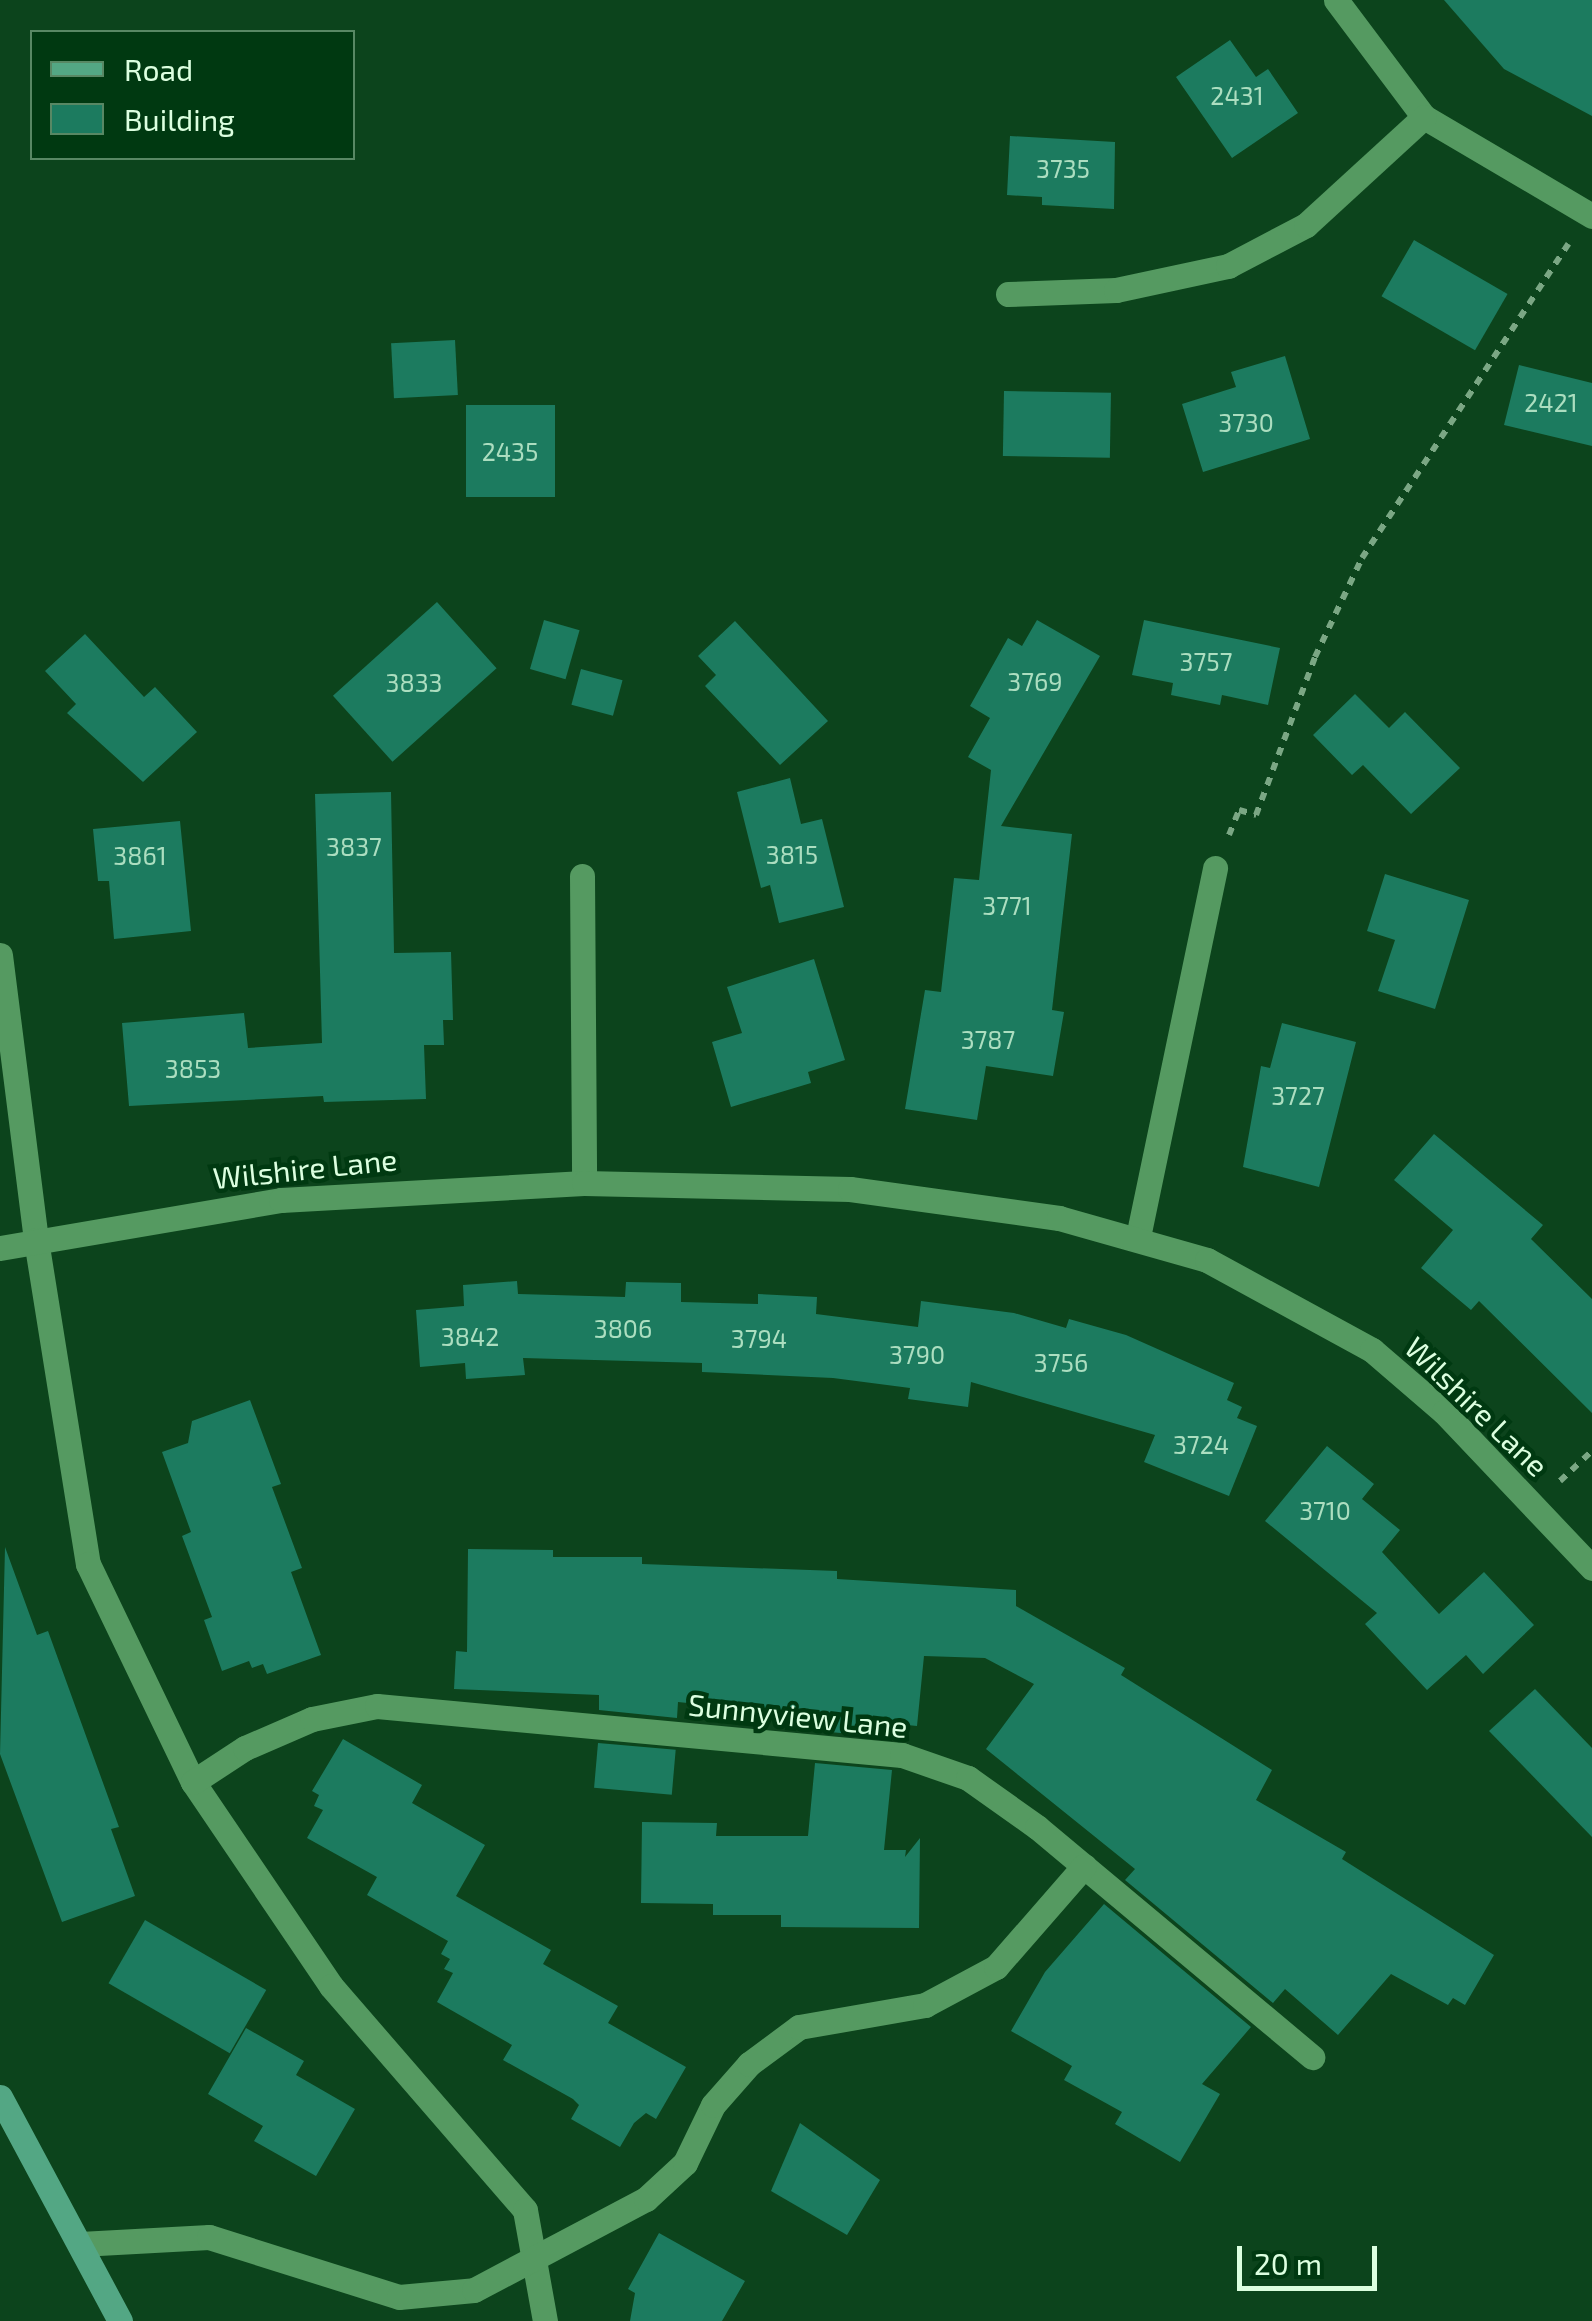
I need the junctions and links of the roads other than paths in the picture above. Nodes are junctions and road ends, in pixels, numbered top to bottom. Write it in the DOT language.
graph roads {
  1 [pos="1336,0"];
  2 [pos="1424,117"];
  3 [pos="1590,215"];
  4 [pos="1008,294"];
  5 [pos="1215,868"];
  6 [pos="582,876"];
  7 [pos="0,955"];
  8 [pos="584,1183"];
  9 [pos="1138,1237"];
  10 [pos="36,1240"];
  11 [pos="0,1248"];
  12 [pos="1592,1568"];
  13 [pos="193,1782"];
  14 [pos="1084,1866"];
  15 [pos="1312,2057"];
  16 [pos="0,2097"];
  17 [pos="80,2244"];
  18 [pos="536,2255"];
  19 [pos="120,2321"];
  20 [pos="546,2321"];
  1 -- 2 [label="street"];
  2 -- 3 [label="street"];
  2 -- 4 [label="street"];
  5 -- 9 [label="street"];
  6 -- 8 [label="street"];
  7 -- 10 [label="street"];
  8 -- 9 [label="street, Wilshire Lane"];
  8 -- 10 [label="street, Wilshire Lane"];
  9 -- 12 [label="street, Wilshire Lane"];
  10 -- 11 [label="street, Wilshire Lane"];
  10 -- 13 [label="street"];
  13 -- 14 [label="street, Sunnyview Lane"];
  13 -- 18 [label="street"];
  14 -- 15 [label="street, Sunnyview Lane"];
  14 -- 18 [label="street"];
  16 -- 17 [label="street"];
  17 -- 18 [label="street"];
  17 -- 19 [label="street"];
  18 -- 20 [label="street"];
}
